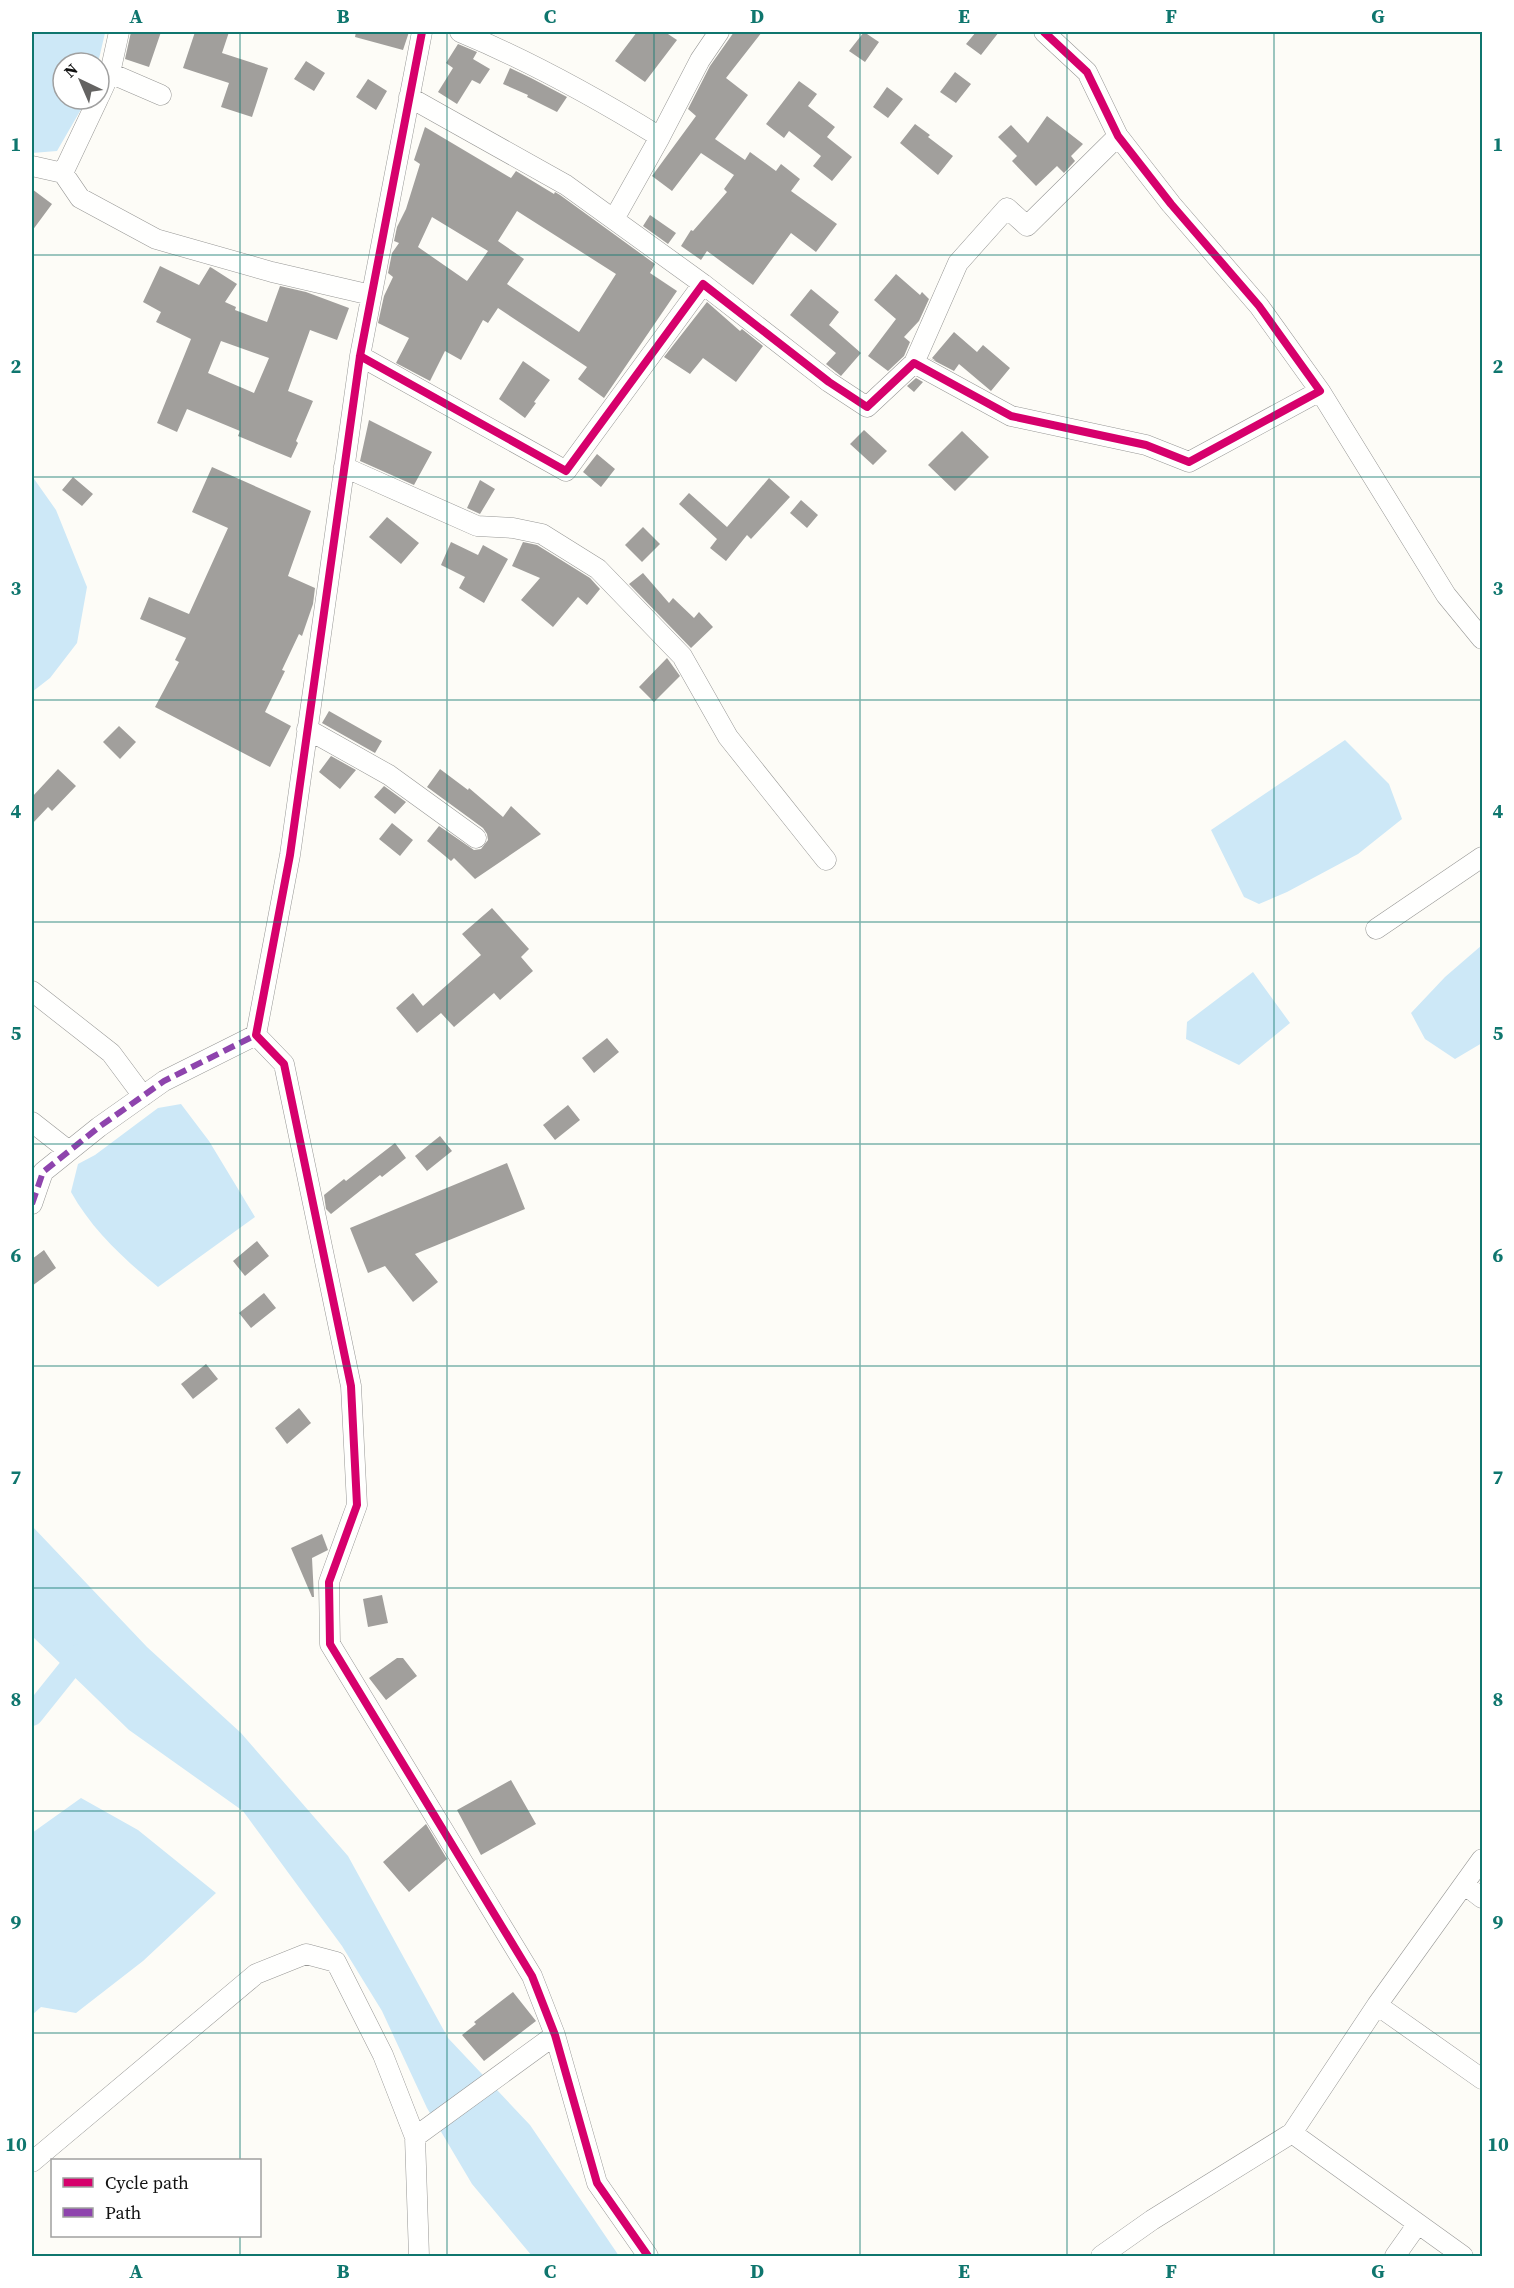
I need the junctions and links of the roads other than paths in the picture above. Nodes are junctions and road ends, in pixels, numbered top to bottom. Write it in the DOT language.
graph roads {
  1 [pos="119,32"];
  2 [pos="422,32"];
  3 [pos="460,32"];
  4 [pos="719,32"];
  5 [pos="1044,32"];
  6 [pos="111,68"];
  7 [pos="111,73"];
  8 [pos="161,95"];
  9 [pos="409,97"];
  10 [pos="92,111"];
  11 [pos="1118,136"];
  12 [pos="660,137"];
  13 [pos="32,166"];
  14 [pos="63,173"];
  15 [pos="614,219"];
  16 [pos="703,284"];
  17 [pos="371,295"];
  18 [pos="360,356"];
  19 [pos="914,363"];
  20 [pos="1320,391"];
  21 [pos="345,466"];
  22 [pos="1482,639"];
  23 [pos="307,729"];
  24 [pos="476,838"];
  25 [pos="1482,857"];
  26 [pos="826,860"];
  27 [pos="1376,929"];
  28 [pos="32,991"];
  29 [pos="256,1035"];
  30 [pos="143,1096"];
  31 [pos="32,1122"];
  32 [pos="69,1151"];
  33 [pos="32,1204"];
  34 [pos="1482,1859"];
  35 [pos="1465,1885"];
  36 [pos="1482,1898"];
  37 [pos="1377,2005"];
  38 [pos="555,2034"];
  39 [pos="1482,2079"];
  40 [pos="1292,2133"];
  41 [pos="415,2137"];
  42 [pos="32,2162"];
  43 [pos="1417,2225"];
  44 [pos="419,2256"];
  45 [pos="648,2256"];
  46 [pos="1101,2256"];
  47 [pos="1395,2256"];
  48 [pos="1463,2256"];
  1 -- 6 [label="street"];
  2 -- 9 [label="street"];
  3 -- 12 [label="street"];
  4 -- 12 [label="street"];
  5 -- 11 [label="street"];
  7 -- 8 [label="street"];
  9 -- 15 [label="street"];
  9 -- 17 [label="street"];
  10 -- 14 [label="street"];
  11 -- 19 [label="street"];
  11 -- 20 [label="street"];
  12 -- 15 [label="street"];
  13 -- 14 [label="street"];
  14 -- 17 [label="street"];
  15 -- 16 [label="street"];
  16 -- 18 [label="street"];
  16 -- 19 [label="street"];
  17 -- 18 [label="street"];
  18 -- 21 [label="street"];
  19 -- 20 [label="street"];
  20 -- 22 [label="street"];
  21 -- 23 [label="street"];
  21 -- 26 [label="street"];
  23 -- 24 [label="street"];
  23 -- 29 [label="street"];
  25 -- 27 [label="street"];
  28 -- 30 [label="street"];
  29 -- 30 [label="street"];
  29 -- 38 [label="street"];
  30 -- 32 [label="street"];
  31 -- 32 [label="street"];
  32 -- 33 [label="street"];
  34 -- 35 [label="street"];
  35 -- 36 [label="street"];
  35 -- 37 [label="street"];
  37 -- 39 [label="street"];
  37 -- 40 [label="street"];
  38 -- 41 [label="street"];
  38 -- 45 [label="street"];
  40 -- 43 [label="street"];
  40 -- 46 [label="street"];
  41 -- 42 [label="street"];
  41 -- 44 [label="street"];
  43 -- 47 [label="street"];
  43 -- 48 [label="street"];
}
